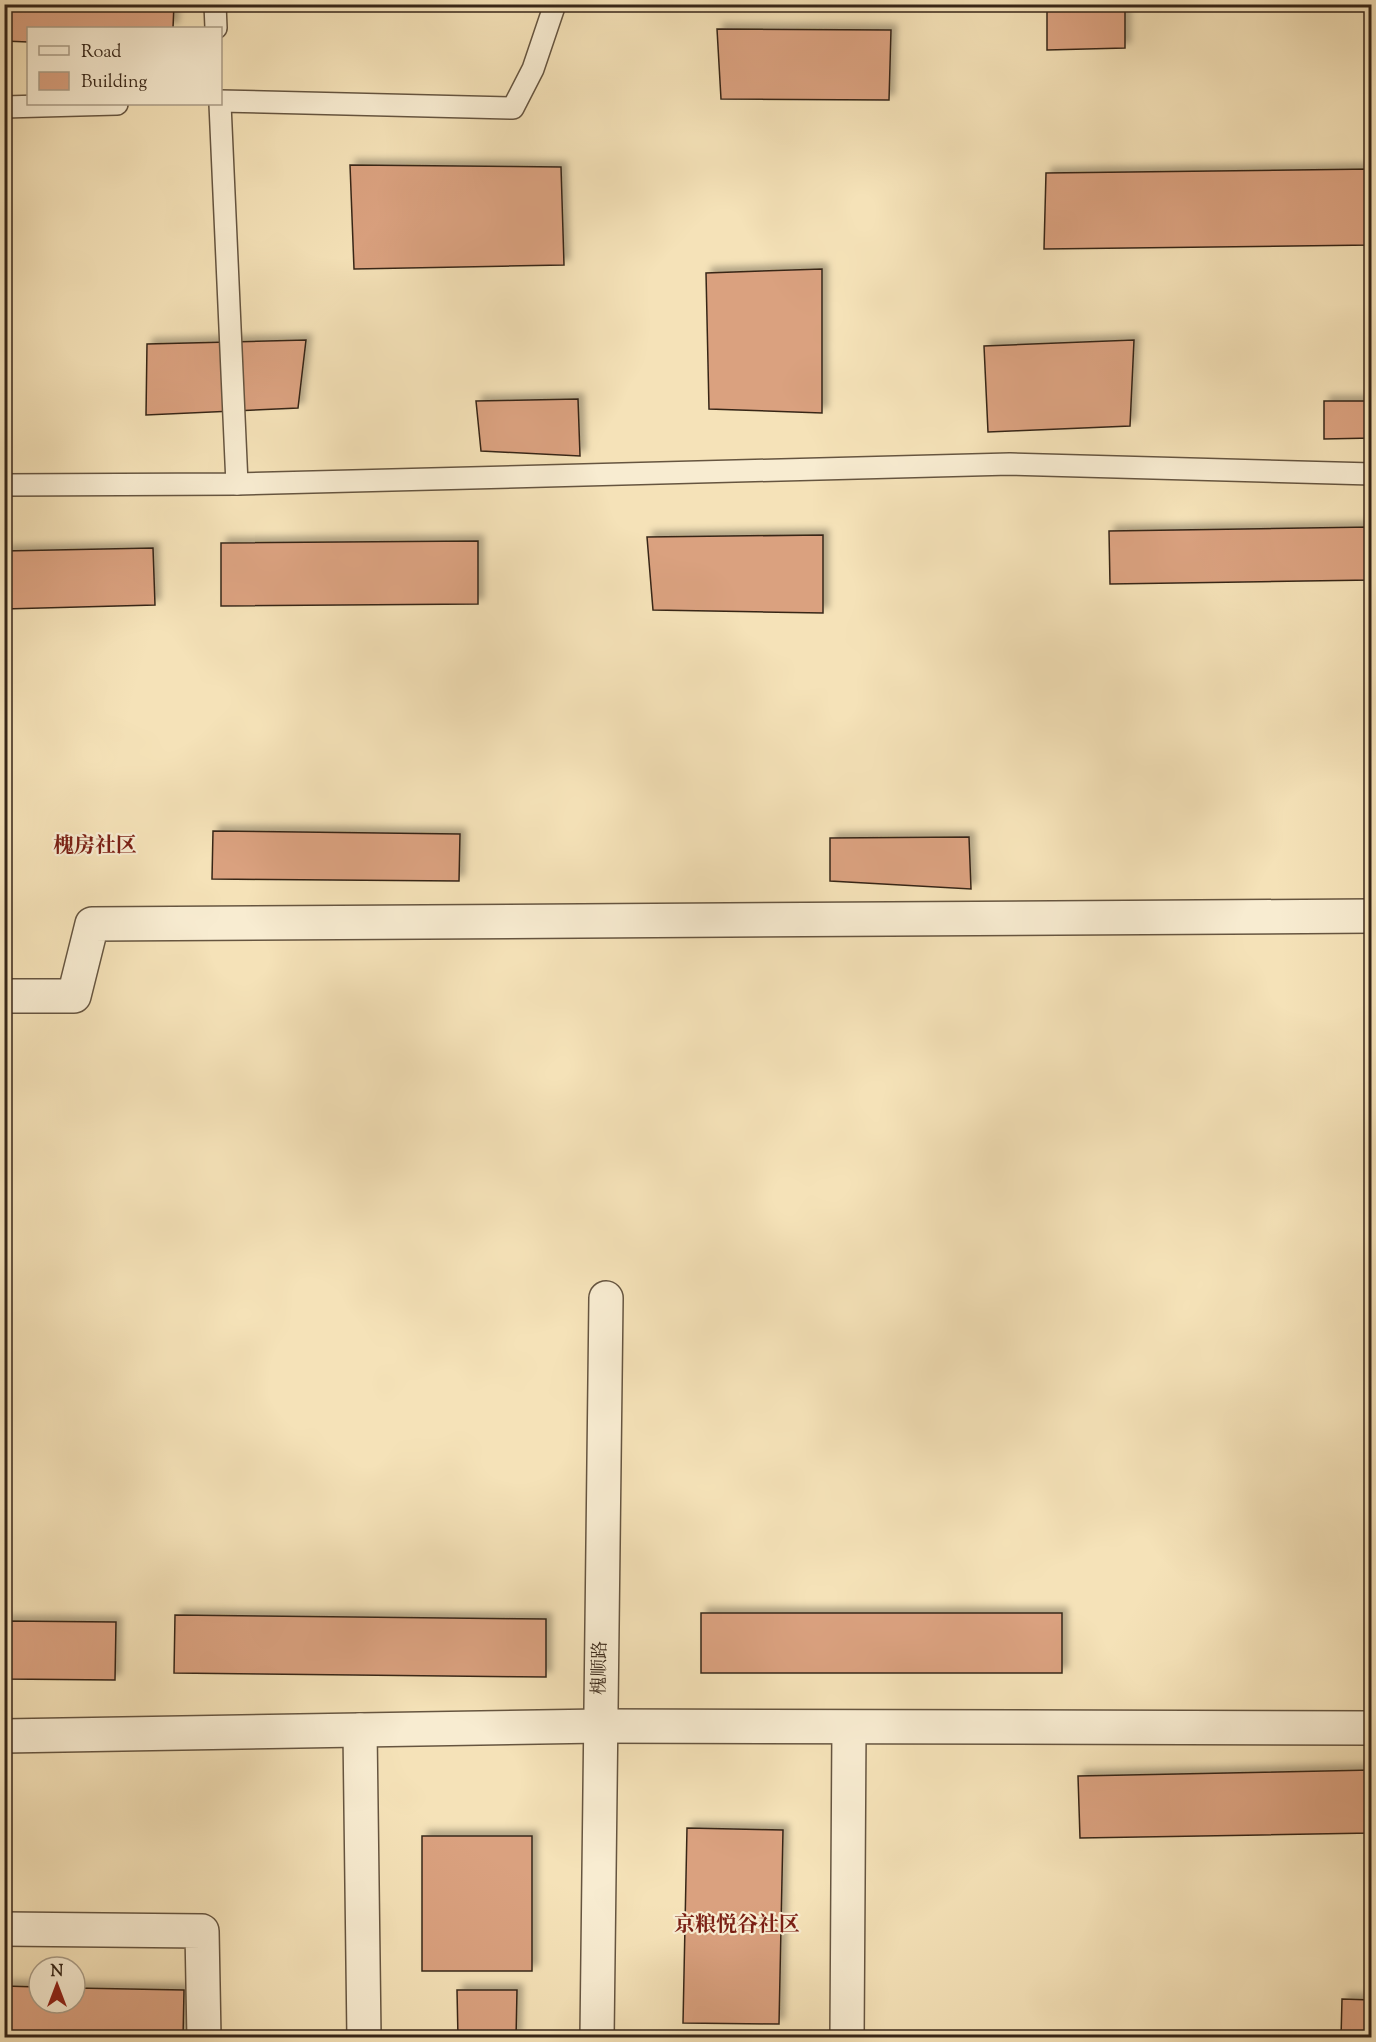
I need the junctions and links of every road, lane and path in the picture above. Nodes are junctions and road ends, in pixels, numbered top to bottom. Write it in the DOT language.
graph roads {
  1 [pos="215,4"];
  2 [pos="555,4"];
  3 [pos="216,27"];
  4 [pos="222,102"];
  5 [pos="79,105"];
  6 [pos="220,105"];
  7 [pos="4,107"];
  8 [pos="1371,474"];
  9 [pos="237,484"];
  10 [pos="4,485"];
  11 [pos="1371,916"];
  12 [pos="4,996"];
  13 [pos="606,1298"];
  14 [pos="600,1726"];
  15 [pos="849,1728"];
  16 [pos="1371,1728"];
  17 [pos="360,1730"];
  18 [pos="4,1736"];
  19 [pos="4,1929"];
  20 [pos="204,2037"];
  21 [pos="364,2037"];
  22 [pos="597,2037"];
  23 [pos="848,2037"];
  1 -- 3 [label="lane"];
  2 -- 4 [label="lane"];
  5 -- 7 [label="lane"];
  6 -- 9 [label="lane"];
  8 -- 9 [label="lane"];
  9 -- 10 [label="lane"];
  11 -- 12 [label="street"];
  13 -- 14 [label="street, 槐顺路"];
  14 -- 15 [label="street"];
  14 -- 17 [label="street"];
  14 -- 22 [label="street, 槐顺路"];
  15 -- 16 [label="street"];
  15 -- 23 [label="street"];
  17 -- 18 [label="street"];
  17 -- 21 [label="street"];
  19 -- 20 [label="street"];
}
